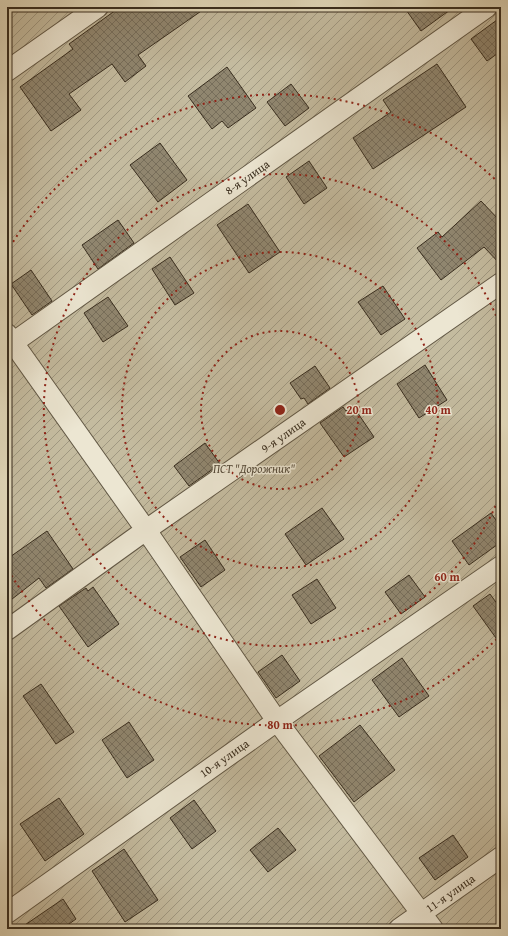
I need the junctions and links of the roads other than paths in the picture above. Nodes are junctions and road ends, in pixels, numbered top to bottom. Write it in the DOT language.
graph roads {
  1 [pos="98,7"];
  2 [pos="487,7"];
  3 [pos="7,71"];
  4 [pos="501,283"];
  5 [pos="9,341"];
  6 [pos="146,530"];
  7 [pos="501,566"];
  8 [pos="7,630"];
  9 [pos="276,721"];
  10 [pos="501,857"];
  11 [pos="7,913"];
  12 [pos="427,921"];
  13 [pos="399,929"];
  1 -- 3 [label="street"];
  2 -- 5 [label="street, 8-я улица"];
  4 -- 6 [label="street, 9-я улица"];
  5 -- 6 [label="street"];
  6 -- 8 [label="street, 9-я улица"];
  6 -- 9 [label="street"];
  7 -- 9 [label="street, 10-я улица"];
  9 -- 11 [label="street, 10-я улица"];
  9 -- 12 [label="street"];
  10 -- 12 [label="street, 11-я улица"];
  12 -- 13 [label="street, 11-я улица"];
}
